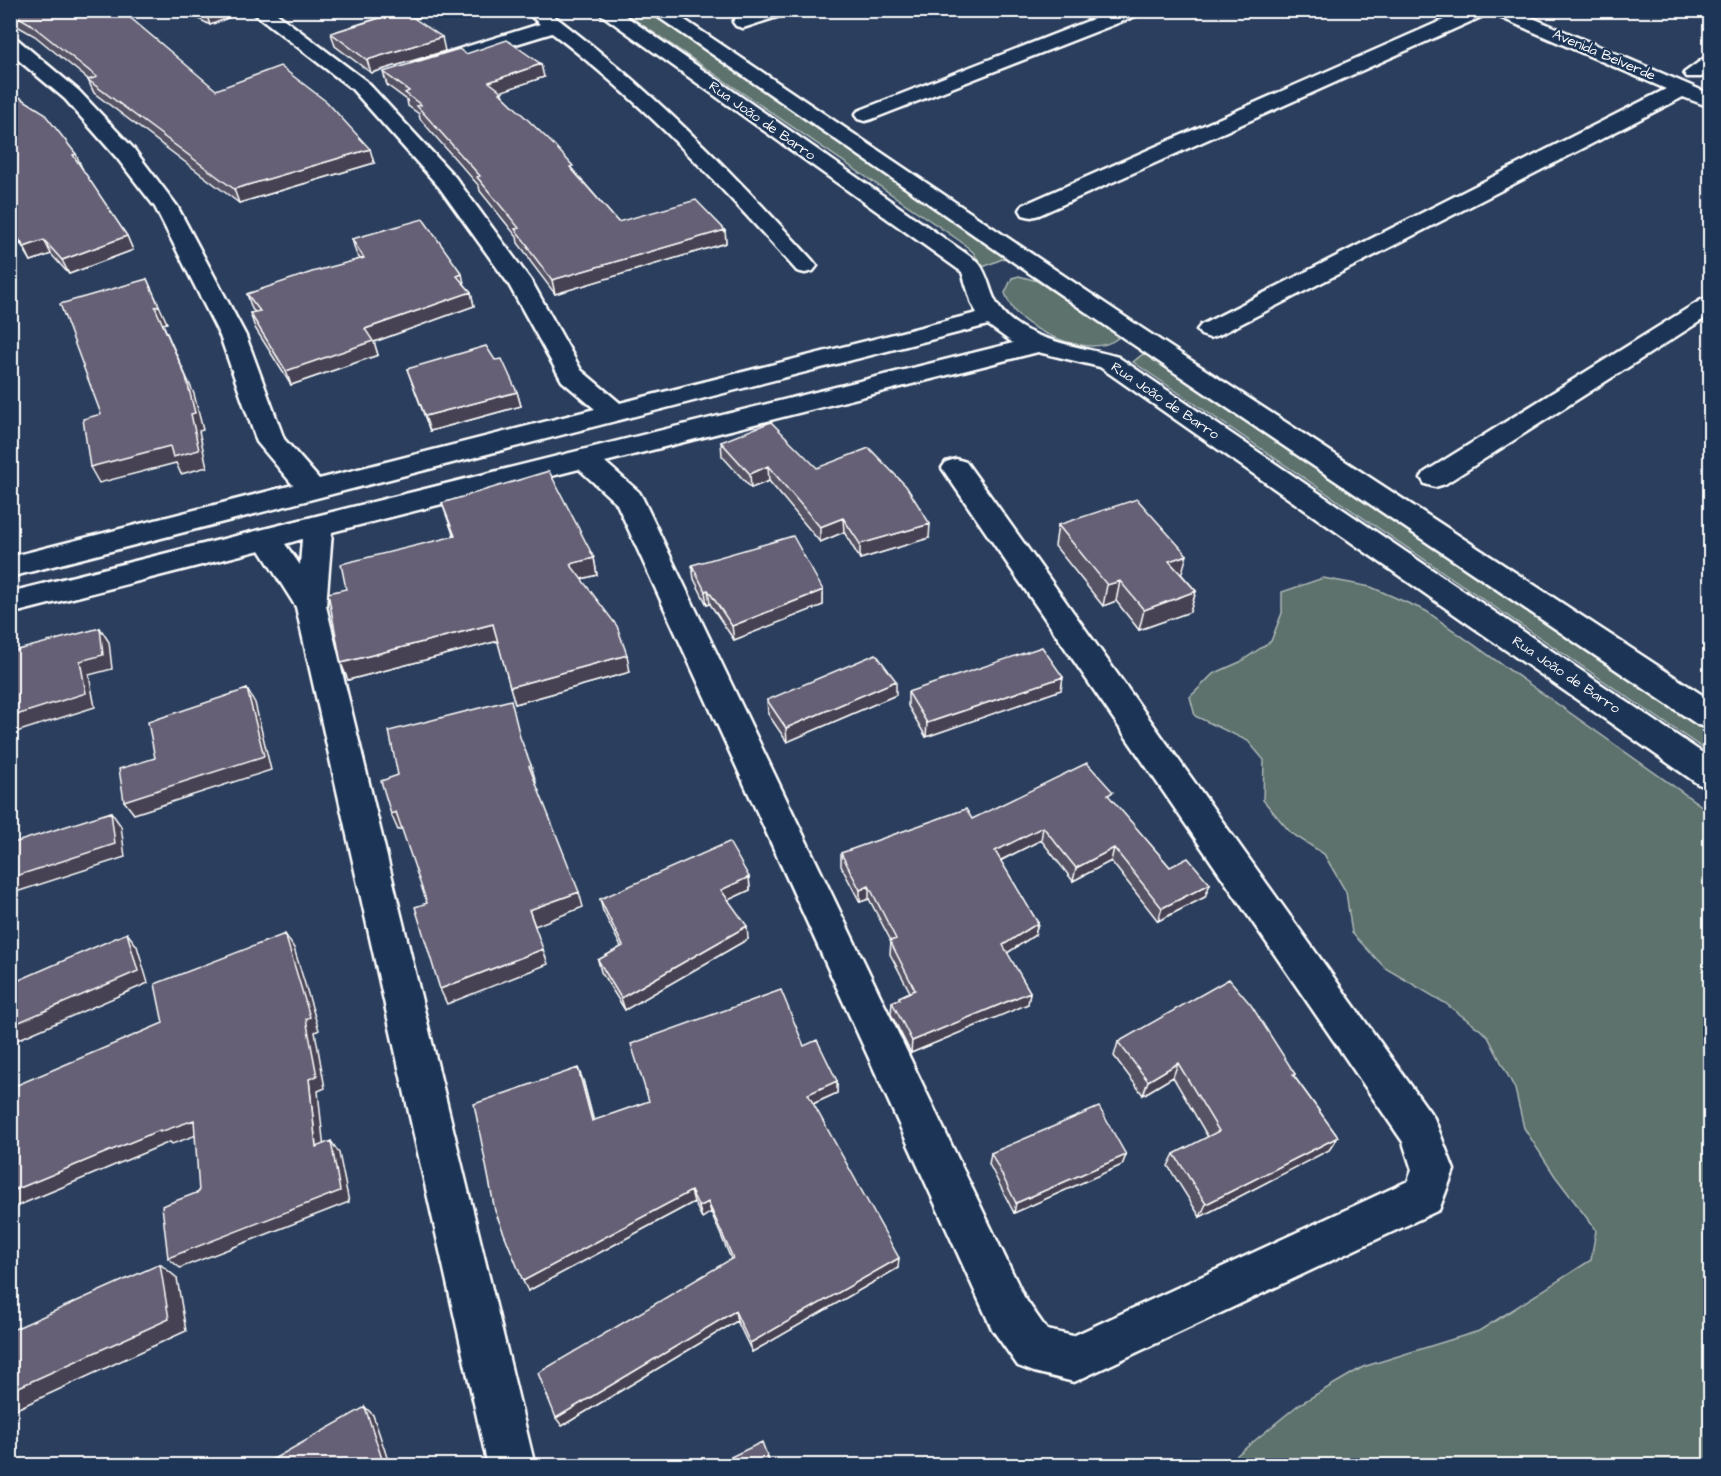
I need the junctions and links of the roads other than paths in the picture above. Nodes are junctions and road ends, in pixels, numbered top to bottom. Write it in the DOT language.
graph roads {
  1 [pos="259,10"];
  2 [pos="533,10"];
  3 [pos="604,10"];
  4 [pos="657,10"];
  5 [pos="779,10"];
  6 [pos="1134,10"];
  7 [pos="1483,10"];
  8 [pos="1497,10"];
  9 [pos="1535,10"];
  10 [pos="743,22"];
  11 [pos="555,26"];
  12 [pos="10,43"];
  13 [pos="1608,48"];
  14 [pos="402,72"];
  15 [pos="1699,76"];
  16 [pos="381,79"];
  17 [pos="359,85"];
  18 [pos="1710,101"];
  19 [pos="865,115"];
  20 [pos="1030,210"];
  21 [pos="1029,264"];
  22 [pos="805,266"];
  23 [pos="991,274"];
  24 [pos="1710,305"];
  25 [pos="993,316"];
  26 [pos="1210,330"];
  27 [pos="1134,334"];
  28 [pos="1039,344"];
  29 [pos="850,352"];
  30 [pos="1092,357"];
  31 [pos="571,375"];
  32 [pos="743,379"];
  33 [pos="875,385"];
  34 [pos="614,412"];
  35 [pos="764,413"];
  36 [pos="565,424"];
  37 [pos="271,442"];
  38 [pos="630,447"];
  39 [pos="584,458"];
  40 [pos="956,468"];
  41 [pos="1435,478"];
  42 [pos="312,489"];
  43 [pos="629,499"];
  44 [pos="263,501"];
  45 [pos="318,524"];
  46 [pos="266,537"];
  47 [pos="115,540"];
  48 [pos="10,567"];
  49 [pos="121,576"];
  50 [pos="10,603"];
  51 [pos="311,606"];
  52 [pos="1710,716"];
  53 [pos="1710,775"];
  54 [pos="512,1466"];
  1 -- 17 [label="street"];
  2 -- 11 [label="street"];
  3 -- 23 [label="street, Rua João de Barro"];
  4 -- 21 [label="street, Rua João de Barro"];
  5 -- 10 [label="street"];
  6 -- 19 [label="street"];
  7 -- 20 [label="street"];
  8 -- 13 [label="street, Avenida Belverde"];
  9 -- 13 [label="street, Avenida Belverde"];
  11 -- 14 [label="street"];
  11 -- 22 [label="street"];
  12 -- 37 [label="street"];
  13 -- 15 [label="street, Avenida Belverde"];
  13 -- 15 [label="street, Avenida Belverde"];
  15 -- 18 [label="street, Avenida Belverde"];
  15 -- 26 [label="street"];
  16 -- 17 [label="street"];
  17 -- 31 [label="street"];
  21 -- 23 [label="street"];
  21 -- 27 [label="street, Rua João de Barro"];
  23 -- 25 [label="street, Rua João de Barro"];
  24 -- 41 [label="street"];
  25 -- 28 [label="street, Rua João de Barro"];
  25 -- 29 [label="street"];
  27 -- 30 [label="street"];
  27 -- 52 [label="street, Rua João de Barro"];
  28 -- 30 [label="street, Rua João de Barro"];
  28 -- 33 [label="street"];
  29 -- 32 [label="street"];
  29 -- 33 [label="street"];
  30 -- 53 [label="street, Rua João de Barro"];
  31 -- 34 [label="street"];
  31 -- 36 [label="street"];
  32 -- 34 [label="street"];
  32 -- 35 [label="street"];
  33 -- 35 [label="street"];
  34 -- 36 [label="street"];
  35 -- 38 [label="street"];
  36 -- 42 [label="street"];
  37 -- 42 [label="street"];
  37 -- 44 [label="street"];
  38 -- 39 [label="street"];
  38 -- 43 [label="street"];
  39 -- 43 [label="street"];
  39 -- 45 [label="street"];
  40 -- 43 [label="street"];
  42 -- 44 [label="street"];
  44 -- 47 [label="street"];
  45 -- 46 [label="street"];
  45 -- 51 [label="street"];
  46 -- 49 [label="street"];
  46 -- 51 [label="street"];
  47 -- 48 [label="street"];
  47 -- 49 [label="street"];
  49 -- 50 [label="street"];
  51 -- 54 [label="street"];
}
